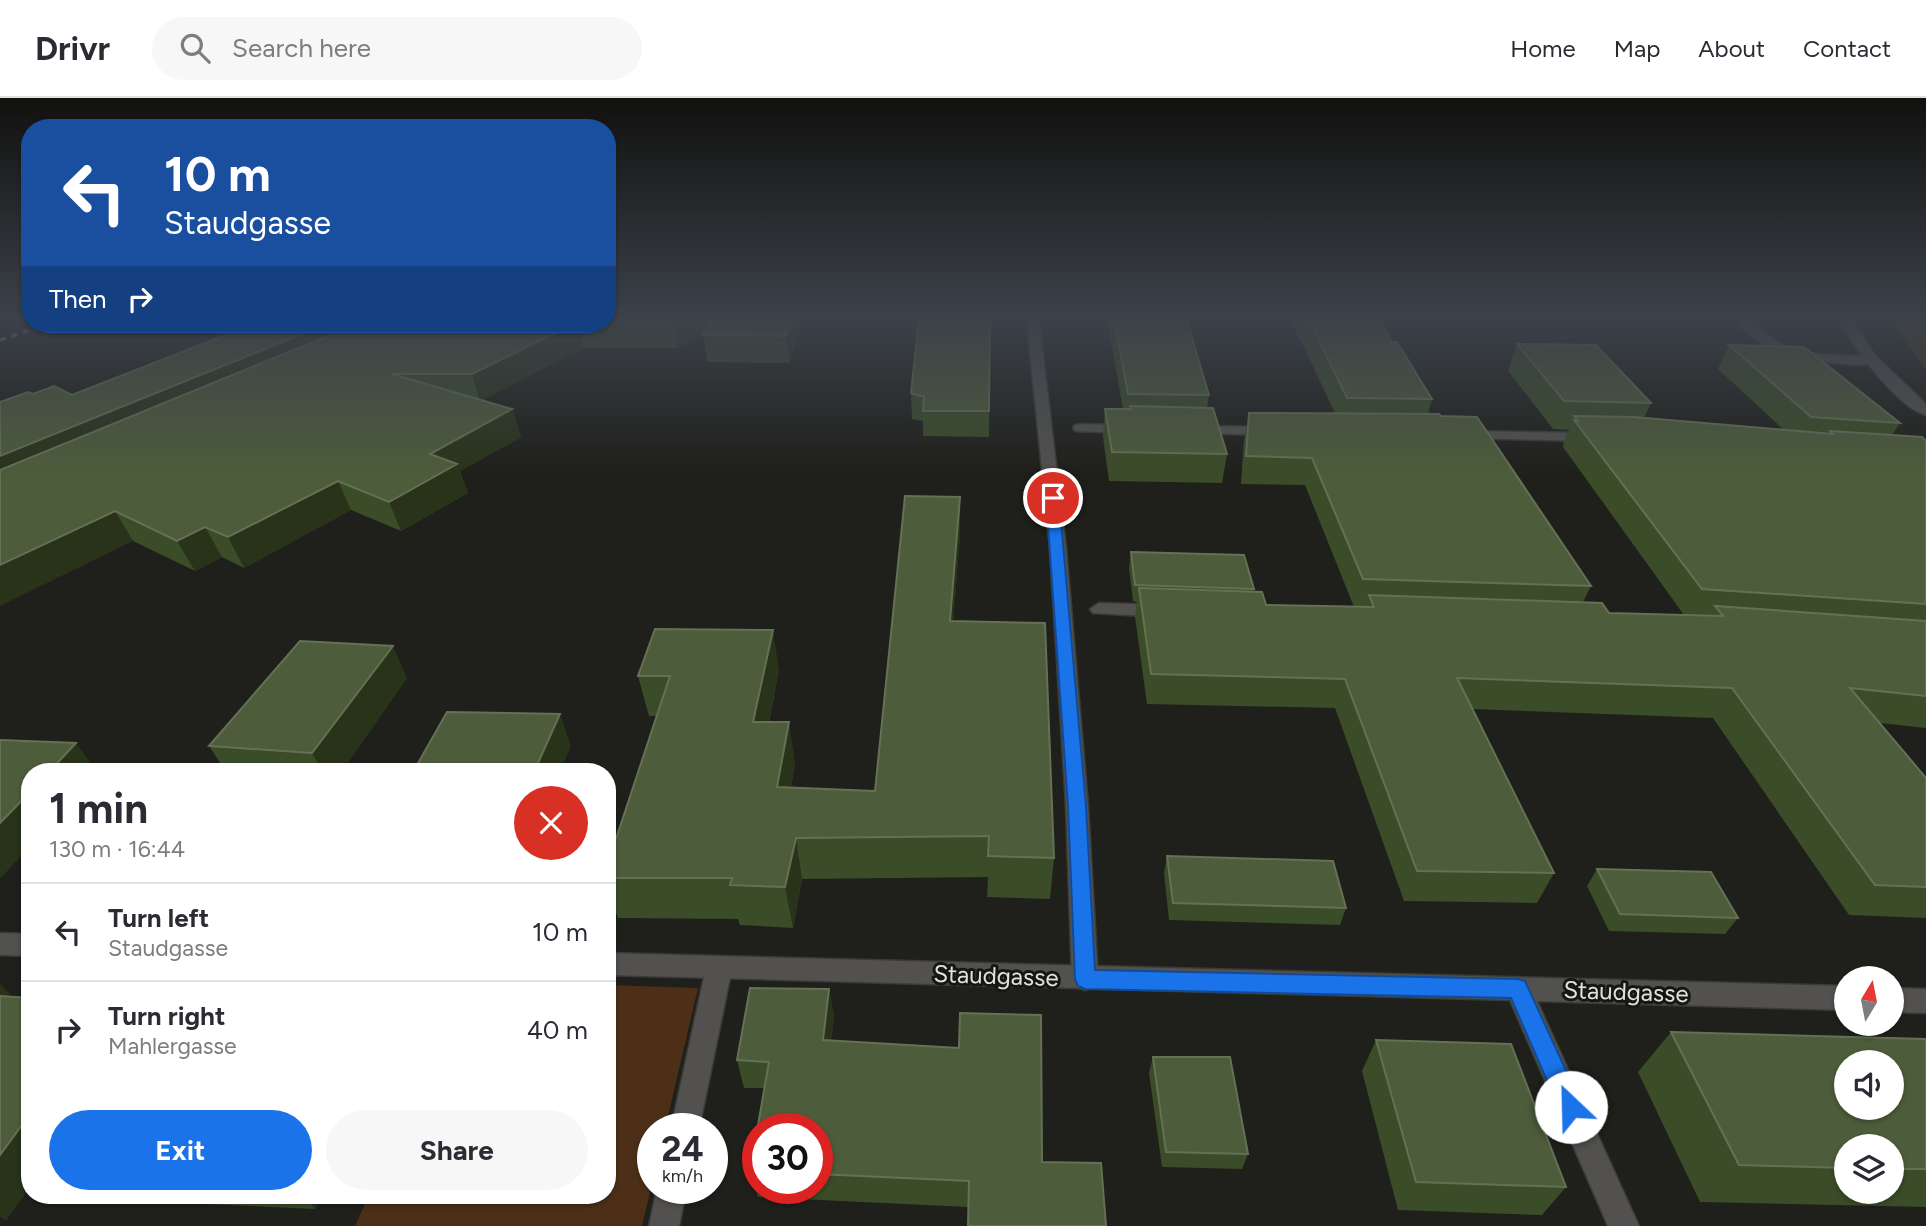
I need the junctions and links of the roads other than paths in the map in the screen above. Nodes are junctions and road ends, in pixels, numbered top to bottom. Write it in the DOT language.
graph roads {
  1 [pos="1038,371"];
  2 [pos="1883,371"];
  3 [pos="1926,411"];
  4 [pos="1080,428"];
  5 [pos="1147,429"];
  6 [pos="1174,430"];
  7 [pos="1282,431"];
  8 [pos="1447,434"];
  9 [pos="1609,437"];
  10 [pos="1099,609"];
  11 [pos="1182,611"];
  12 [pos="0,944"];
  13 [pos="21,945"];
  14 [pos="616,964"];
  15 [pos="719,968"];
  16 [pos="1085,979"];
  17 [pos="1518,988"];
  18 [pos="1834,998"];
  19 [pos="1904,1000"];
  20 [pos="1926,1000"];
  21 [pos="688,1113"];
  22 [pos="669,1204"];
  23 [pos="664,1226"];
  24 [pos="1624,1226"];
  1 -- 16 [label="street"];
  2 -- 3 [label="street"];
  4 -- 5 [label="street"];
  6 -- 7 [label="street"];
  8 -- 9 [label="street"];
  10 -- 11 [label="street"];
  12 -- 13 [label="street"];
  14 -- 15 [label="street, Staudgasse"];
  15 -- 16 [label="street, Staudgasse"];
  15 -- 21 [label="street"];
  16 -- 17 [label="street, Staudgasse"];
  17 -- 18 [label="street, Staudgasse"];
  17 -- 24 [label="street"];
  19 -- 20 [label="street"];
  22 -- 23 [label="street"];
}
